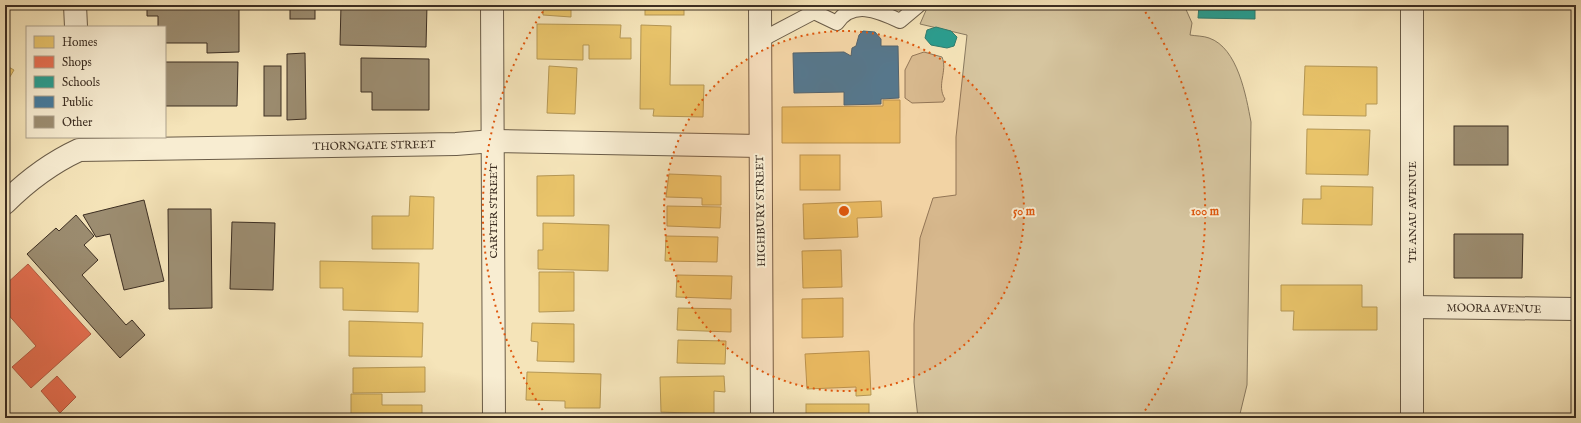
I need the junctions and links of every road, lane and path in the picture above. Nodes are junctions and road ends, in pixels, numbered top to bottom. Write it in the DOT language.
graph roads {
  1 [pos="75,5"];
  2 [pos="492,5"];
  3 [pos="760,5"];
  4 [pos="919,5"];
  5 [pos="1412,5"];
  6 [pos="816,9"];
  7 [pos="76,26"];
  8 [pos="759,41"];
  9 [pos="493,141"];
  10 [pos="79,143"];
  11 [pos="760,146"];
  12 [pos="5,203"];
  13 [pos="1412,306"];
  14 [pos="1576,309"];
  15 [pos="494,418"];
  16 [pos="762,418"];
  17 [pos="1412,418"];
  1 -- 7 [label="street"];
  2 -- 9 [label="street, CARTER STREET"];
  3 -- 8 [label="street, HIGHBURY STREET"];
  4 -- 6 [label="lane"];
  5 -- 13 [label="street, TE ANAU AVENUE"];
  6 -- 8 [label="lane"];
  8 -- 11 [label="street, HIGHBURY STREET"];
  9 -- 10 [label="street, THORNGATE STREET"];
  9 -- 11 [label="street, THORNGATE STREET"];
  9 -- 15 [label="street, CARTER STREET"];
  10 -- 12 [label="street, THORNGATE STREET"];
  11 -- 16 [label="street, HIGHBURY STREET"];
  13 -- 14 [label="street, MOORA AVENUE"];
  13 -- 17 [label="street, TE ANAU AVENUE"];
}
